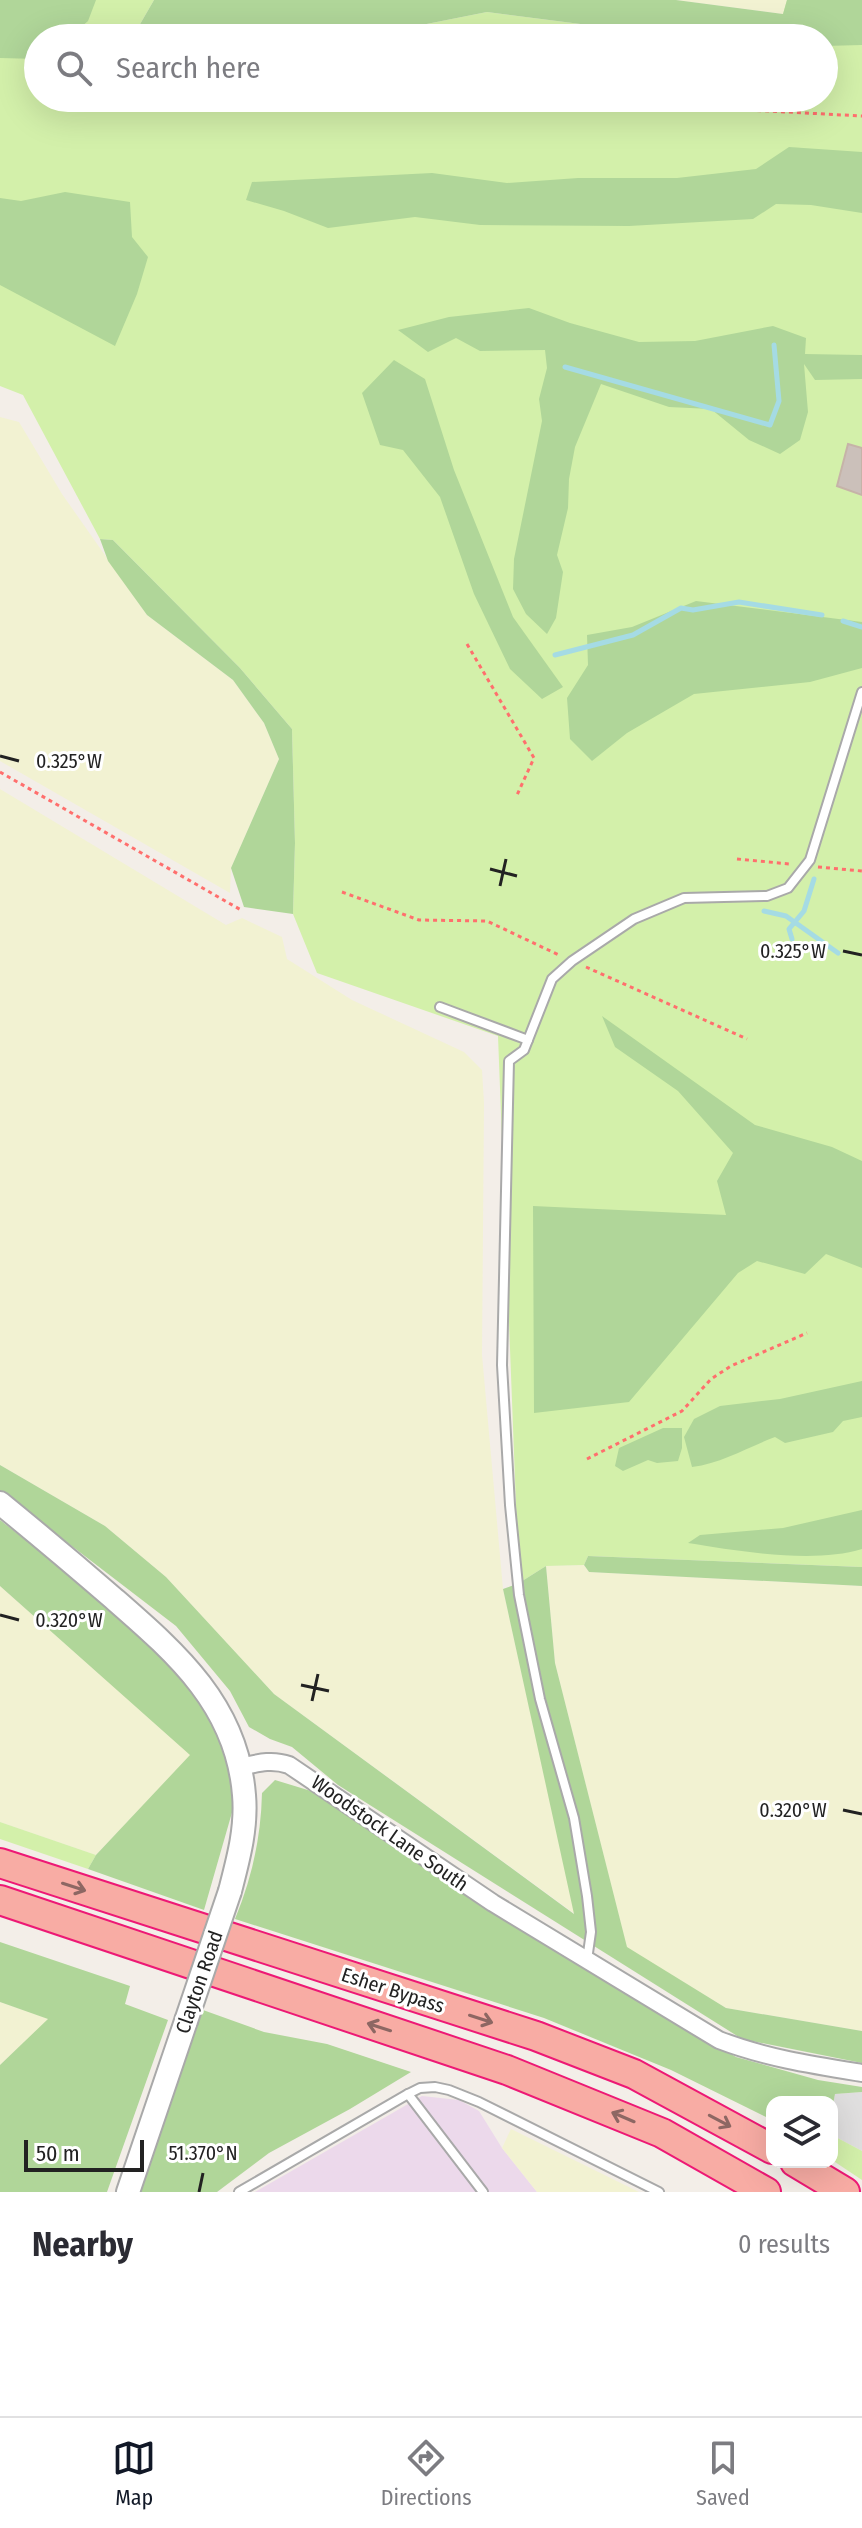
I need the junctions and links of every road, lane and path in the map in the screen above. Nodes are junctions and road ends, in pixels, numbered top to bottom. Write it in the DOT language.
graph roads {
  1 [pos="787,112"];
  2 [pos="862,116"];
  3 [pos="467,644"];
  4 [pos="862,692"];
  5 [pos="0,772"];
  6 [pos="517,795"];
  7 [pos="342,892"];
  8 [pos="241,910"];
  9 [pos="572,961"];
  10 [pos="440,1007"];
  11 [pos="747,1039"];
  12 [pos="528,1040"];
  13 [pos="807,1333"];
  14 [pos="587,1459"];
  15 [pos="0,1503"];
  16 [pos="240,1767"];
  17 [pos="0,1863"];
  18 [pos="0,1900"];
  19 [pos="587,1960"];
  20 [pos="862,2073"];
  21 [pos="408,2094"];
  22 [pos="766,2146"];
  23 [pos="805,2168"];
  24 [pos="243,2191"];
  25 [pos="128,2192"];
  26 [pos="483,2192"];
  27 [pos="659,2192"];
  28 [pos="766,2192"];
  29 [pos="845,2192"];
  1 -- 2 [label="path"];
  3 -- 6 [label="path"];
  4 -- 9 [label="lane"];
  5 -- 8 [label="path"];
  7 -- 9 [label="path"];
  9 -- 11 [label="path"];
  9 -- 12 [label="lane"];
  10 -- 12 [label="lane"];
  12 -- 19 [label="lane"];
  13 -- 14 [label="path"];
  15 -- 16 [label="street"];
  16 -- 19 [label="street, Woodstock Lane South"];
  16 -- 25 [label="street, Clayton Road, bridge"];
  17 -- 22 [label="highway, Esher Bypass, one-way"];
  28 -- 18 [label="highway, Esher Bypass, one-way"];
  19 -- 20 [label="street, Woodstock Lane South"];
  21 -- 24 [label="lane"];
  21 -- 26 [label="lane"];
  21 -- 27 [label="lane"];
  23 -- 29 [label="highway"];
}
